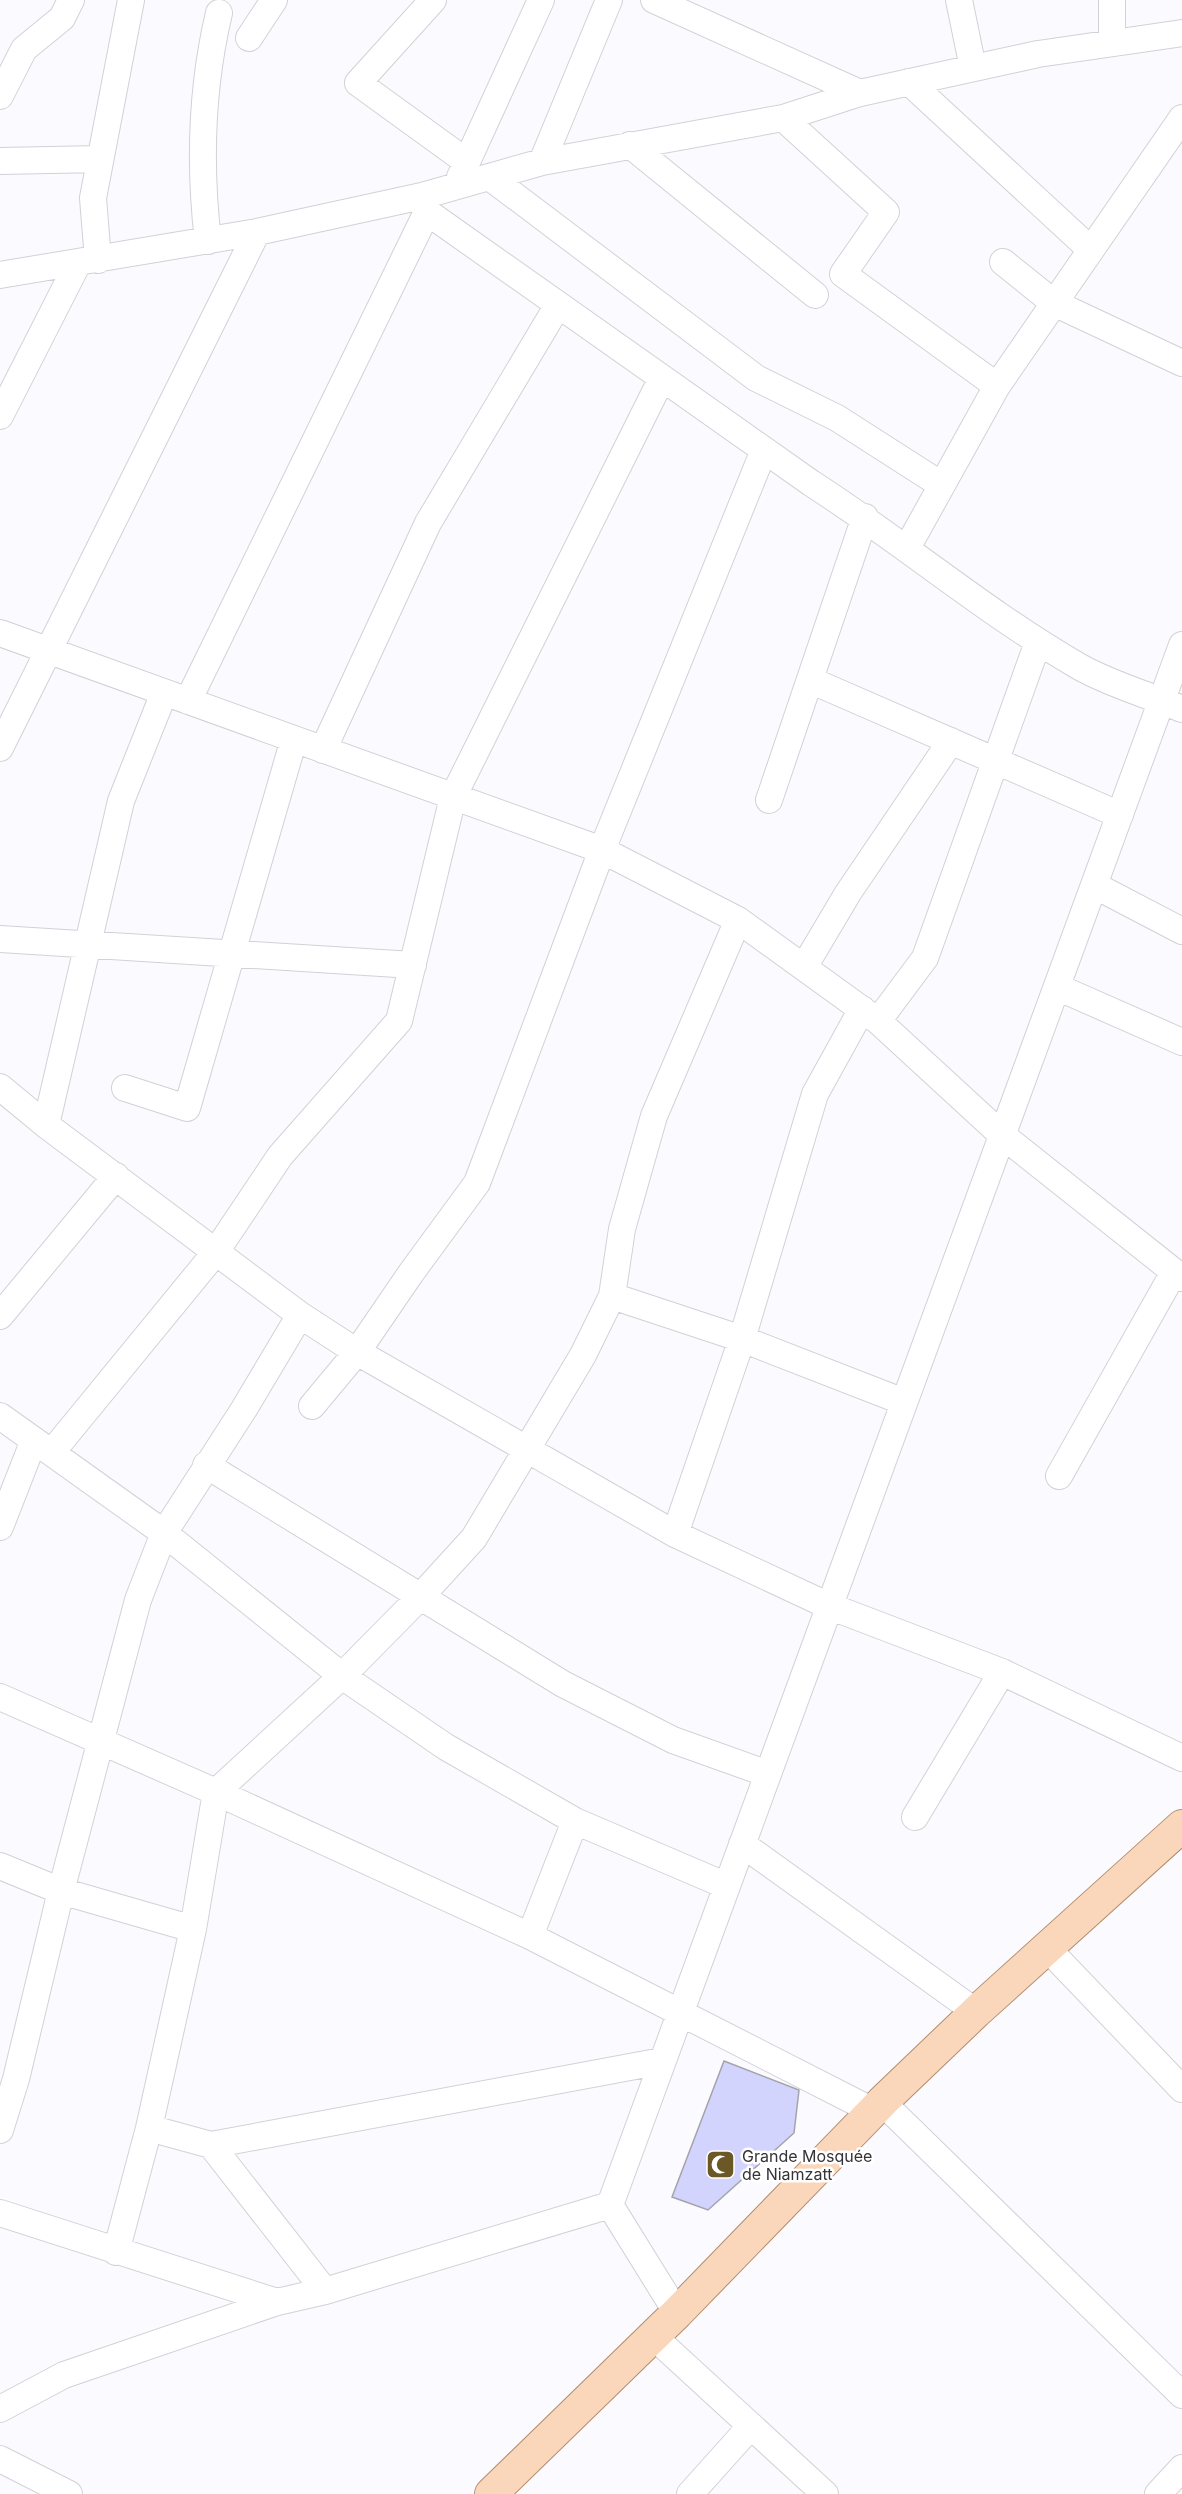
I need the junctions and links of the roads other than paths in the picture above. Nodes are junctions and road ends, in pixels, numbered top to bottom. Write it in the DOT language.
graph roads {
  1 [pos="71,0"];
  2 [pos="131,0"];
  3 [pos="274,0"];
  4 [pos="433,0"];
  5 [pos="541,0"];
  6 [pos="609,0"];
  7 [pos="654,0"];
  8 [pos="959,0"];
  9 [pos="1112,0"];
  10 [pos="219,13"];
  11 [pos="1182,33"];
  12 [pos="249,38"];
  13 [pos="1112,43"];
  14 [pos="973,68"];
  15 [pos="909,82"];
  16 [pos="860,93"];
  17 [pos="0,96"];
  18 [pos="1182,117"];
  19 [pos="783,118"];
  20 [pos="630,146"];
  21 [pos="100,159"];
  22 [pos="0,161"];
  23 [pos="467,162"];
  24 [pos="542,162"];
  25 [pos="491,178"];
  26 [pos="456,187"];
  27 [pos="424,204"];
  28 [pos="257,232"];
  29 [pos="208,241"];
  30 [pos="1091,250"];
  31 [pos="0,255"];
  32 [pos="88,261"];
  33 [pos="1003,262"];
  34 [pos="25,269"];
  35 [pos="0,274"];
  36 [pos="815,295"];
  37 [pos="1054,303"];
  38 [pos="558,305"];
  39 [pos="1182,363"];
  40 [pos="662,378"];
  41 [pos="997,386"];
  42 [pos="0,416"];
  43 [pos="764,450"];
  44 [pos="940,484"];
  45 [pos="865,518"];
  46 [pos="908,548"];
  47 [pos="0,633"];
  48 [pos="1038,642"];
  49 [pos="1182,645"];
  50 [pos="47,650"];
  51 [pos="810,680"];
  52 [pos="176,697"];
  53 [pos="1172,705"];
  54 [pos="294,740"];
  55 [pos="951,741"];
  56 [pos="0,747"];
  57 [pos="323,750"];
  58 [pos="995,760"];
  59 [pos="453,797"];
  60 [pos="769,800"];
  61 [pos="1120,815"];
  62 [pos="602,850"];
  63 [pos="1094,885"];
  64 [pos="738,920"];
  65 [pos="1182,931"];
  66 [pos="0,939"];
  67 [pos="88,945"];
  68 [pos="230,953"];
  69 [pos="413,965"];
  70 [pos="804,967"];
  71 [pos="1057,987"];
  72 [pos="870,1015"];
  73 [pos="1181,1040"];
  74 [pos="125,1088"];
  75 [pos="4,1097"];
  76 [pos="46,1125"];
  77 [pos="1002,1135"];
  78 [pos="116,1176"];
  79 [pos="215,1253"];
  80 [pos="1178,1275"];
  81 [pos="612,1296"];
  82 [pos="300,1315"];
  83 [pos="0,1316"];
  84 [pos="742,1339"];
  85 [pos="357,1352"];
  86 [pos="904,1402"];
  87 [pos="312,1406"];
  88 [pos="0,1416"];
  89 [pos="43,1446"];
  90 [pos="525,1449"];
  91 [pos="206,1465"];
  92 [pos="1059,1476"];
  93 [pos="0,1527"];
  94 [pos="164,1533"];
  95 [pos="675,1534"];
  96 [pos="422,1595"];
  97 [pos="830,1606"];
  98 [pos="1002,1672"];
  99 [pos="342,1676"];
  100 [pos="0,1697"];
  101 [pos="101,1740"];
  102 [pos="1182,1758"];
  103 [pos="768,1774"];
  104 [pos="216,1792"];
  105 [pos="915,1816"];
  106 [pos="574,1821"];
  107 [pos="1182,1826"];
  108 [pos="742,1844"];
  109 [pos="0,1866"];
  110 [pos="727,1886"];
  111 [pos="61,1891"];
  112 [pos="193,1929"];
  113 [pos="530,1936"];
  114 [pos="1046,1947"];
  115 [pos="680,2012"];
  116 [pos="976,2012"];
  117 [pos="662,2061"];
  118 [pos="1177,2073"];
  119 [pos="8,2075"];
  120 [pos="878,2106"];
  121 [pos="148,2128"];
  122 [pos="0,2130"];
  123 [pos="211,2145"];
  124 [pos="610,2205"];
  125 [pos="0,2213"];
  126 [pos="116,2252"];
  127 [pos="325,2291"];
  128 [pos="278,2302"];
  129 [pos="677,2313"];
  130 [pos="653,2337"];
  131 [pos="1182,2395"];
  132 [pos="0,2409"];
  133 [pos="751,2426"];
  134 [pos="0,2459"];
  135 [pos="1182,2468"];
  136 [pos="69,2494"];
  137 [pos="490,2494"];
  138 [pos="690,2494"];
  139 [pos="825,2494"];
  140 [pos="1158,2494"];
  1 -- 17 [label="street"];
  2 -- 21 [label="street"];
  3 -- 12 [label="street"];
  4 -- 23 [label="street"];
  5 -- 23 [label="street"];
  6 -- 24 [label="street"];
  7 -- 16 [label="street"];
  8 -- 14 [label="street"];
  9 -- 13 [label="street"];
  10 -- 29 [label="street"];
  11 -- 13 [label="street"];
  13 -- 14 [label="street"];
  14 -- 15 [label="street"];
  15 -- 16 [label="street"];
  15 -- 30 [label="street"];
  16 -- 19 [label="street"];
  18 -- 30 [label="street"];
  19 -- 20 [label="street"];
  19 -- 41 [label="street"];
  20 -- 24 [label="street"];
  20 -- 36 [label="street"];
  21 -- 22 [label="street"];
  21 -- 32 [label="street"];
  23 -- 26 [label="street"];
  24 -- 25 [label="street"];
  25 -- 26 [label="street"];
  25 -- 44 [label="street"];
  26 -- 27 [label="street"];
  27 -- 28 [label="street"];
  27 -- 38 [label="street"];
  27 -- 52 [label="street"];
  28 -- 29 [label="street"];
  28 -- 50 [label="street"];
  29 -- 32 [label="street"];
  30 -- 37 [label="street"];
  31 -- 34 [label="street"];
  32 -- 34 [label="street"];
  32 -- 42 [label="street"];
  33 -- 37 [label="street"];
  34 -- 35 [label="street"];
  37 -- 39 [label="street"];
  37 -- 41 [label="street"];
  38 -- 40 [label="street"];
  38 -- 57 [label="street"];
  40 -- 43 [label="street"];
  40 -- 59 [label="street"];
  41 -- 44 [label="street"];
  43 -- 45 [label="street"];
  43 -- 62 [label="street"];
  44 -- 46 [label="street"];
  45 -- 46 [label="street"];
  45 -- 51 [label="street"];
  46 -- 48 [label="street"];
  47 -- 50 [label="street"];
  48 -- 53 [label="street"];
  48 -- 58 [label="street"];
  49 -- 53 [label="street"];
  50 -- 52 [label="street"];
  50 -- 56 [label="street"];
  51 -- 55 [label="street"];
  51 -- 60 [label="street"];
  52 -- 54 [label="street"];
  52 -- 67 [label="street"];
  53 -- 61 [label="street"];
  54 -- 57 [label="street"];
  54 -- 68 [label="street"];
  55 -- 58 [label="street"];
  55 -- 70 [label="street"];
  57 -- 59 [label="street"];
  58 -- 61 [label="street"];
  58 -- 72 [label="street"];
  59 -- 62 [label="street"];
  59 -- 69 [label="street"];
  61 -- 63 [label="street"];
  62 -- 64 [label="street"];
  62 -- 85 [label="street"];
  63 -- 65 [label="street"];
  63 -- 71 [label="street"];
  64 -- 70 [label="street"];
  64 -- 81 [label="street"];
  66 -- 67 [label="street"];
  67 -- 68 [label="street"];
  67 -- 76 [label="street"];
  68 -- 69 [label="street"];
  68 -- 74 [label="street"];
  69 -- 79 [label="street"];
  70 -- 72 [label="street"];
  71 -- 73 [label="street"];
  71 -- 77 [label="street"];
  72 -- 77 [label="street"];
  72 -- 84 [label="street"];
  75 -- 76 [label="street"];
  76 -- 78 [label="street"];
  77 -- 80 [label="street"];
  77 -- 86 [label="street"];
  78 -- 79 [label="street"];
  78 -- 83 [label="street"];
  79 -- 82 [label="street"];
  79 -- 89 [label="street"];
  80 -- 92 [label="street"];
  81 -- 84 [label="street"];
  81 -- 90 [label="street"];
  82 -- 85 [label="street"];
  82 -- 91 [label="street"];
  84 -- 86 [label="street"];
  84 -- 95 [label="street"];
  85 -- 87 [label="street"];
  85 -- 90 [label="street"];
  86 -- 97 [label="street"];
  88 -- 89 [label="street"];
  89 -- 93 [label="street"];
  89 -- 94 [label="street"];
  90 -- 95 [label="street"];
  90 -- 96 [label="street"];
  91 -- 94 [label="street"];
  91 -- 96 [label="street"];
  94 -- 99 [label="street"];
  94 -- 101 [label="street"];
  95 -- 97 [label="street"];
  96 -- 99 [label="street"];
  96 -- 103 [label="street"];
  97 -- 98 [label="street"];
  97 -- 103 [label="street"];
  98 -- 102 [label="street"];
  98 -- 105 [label="street"];
  99 -- 104 [label="street"];
  99 -- 106 [label="street"];
  100 -- 101 [label="street"];
  101 -- 104 [label="street"];
  101 -- 111 [label="street"];
  103 -- 108 [label="street"];
  104 -- 112 [label="street"];
  104 -- 113 [label="street"];
  106 -- 110 [label="street"];
  106 -- 113 [label="street"];
  107 -- 114 [label="main road"];
  108 -- 110 [label="street"];
  108 -- 116 [label="street"];
  109 -- 111 [label="street"];
  110 -- 115 [label="street"];
  111 -- 112 [label="street"];
  111 -- 119 [label="street"];
  112 -- 121 [label="street"];
  113 -- 115 [label="street"];
  114 -- 116 [label="main road"];
  114 -- 118 [label="street"];
  115 -- 117 [label="street"];
  115 -- 120 [label="street"];
  116 -- 120 [label="main road"];
  117 -- 123 [label="street"];
  117 -- 124 [label="street"];
  119 -- 122 [label="street"];
  120 -- 129 [label="main road"];
  120 -- 131 [label="street"];
  121 -- 123 [label="street"];
  121 -- 126 [label="street"];
  123 -- 127 [label="street"];
  124 -- 127 [label="street"];
  124 -- 129 [label="street"];
  125 -- 126 [label="street"];
  126 -- 128 [label="street"];
  127 -- 128 [label="street"];
  128 -- 132 [label="street"];
  129 -- 130 [label="main road"];
  130 -- 133 [label="street"];
  130 -- 137 [label="main road"];
  133 -- 138 [label="street"];
  133 -- 139 [label="street"];
  134 -- 136 [label="street"];
  135 -- 140 [label="street"];
}
